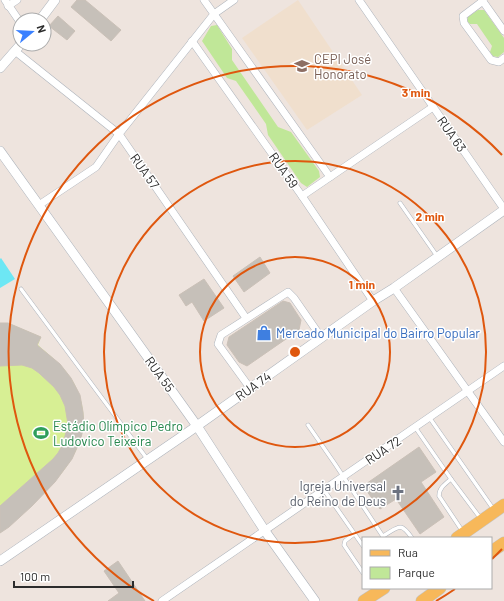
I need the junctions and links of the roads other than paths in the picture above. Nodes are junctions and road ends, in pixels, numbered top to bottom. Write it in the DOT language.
graph roads {
  1 [pos="17,0"];
  2 [pos="55,0"];
  3 [pos="204,0"];
  4 [pos="234,0"];
  5 [pos="359,0"];
  6 [pos="483,1"];
  7 [pos="6,3"];
  8 [pos="13,12"];
  9 [pos="46,12"];
  10 [pos="214,14"];
  11 [pos="504,31"];
  12 [pos="192,41"];
  13 [pos="14,52"];
  14 [pos="24,52"];
  15 [pos="504,58"];
  16 [pos="0,68"];
  17 [pos="433,107"];
  18 [pos="119,134"];
  19 [pos="0,151"];
  20 [pos="330,177"];
  21 [pos="302,196"];
  22 [pos="400,204"];
  23 [pos="39,205"];
  24 [pos="504,210"];
  25 [pos="438,257"];
  26 [pos="21,288"];
  27 [pos="394,288"];
  28 [pos="373,300"];
  29 [pos="246,318"];
  30 [pos="321,338"];
  31 [pos="504,366"];
  32 [pos="250,388"];
  33 [pos="468,391"];
  34 [pos="429,418"];
  35 [pos="308,425"];
  36 [pos="197,426"];
  37 [pos="415,427"];
  38 [pos="504,442"];
  39 [pos="148,460"];
  40 [pos="343,476"];
  41 [pos="451,479"];
  42 [pos="324,490"];
  43 [pos="499,508"];
  44 [pos="482,520"];
  45 [pos="265,531"];
  46 [pos="354,534"];
  47 [pos="460,535"];
  48 [pos="384,537"];
  49 [pos="411,537"];
  50 [pos="504,543"];
  51 [pos="362,545"];
  52 [pos="492,551"];
  53 [pos="0,561"];
  54 [pos="362,572"];
  55 [pos="439,589"];
  56 [pos="378,590"];
  57 [pos="162,601"];
  58 [pos="315,601"];
  59 [pos="364,601"];
  60 [pos="422,601"];
  1 -- 7 [label="street"];
  2 -- 9 [label="street"];
  3 -- 10 [label="street"];
  4 -- 10 [label="street"];
  5 -- 17 [label="street, RUA 63"];
  6 -- 11 [label="street"];
  6 -- 15 [label="street"];
  7 -- 8 [label="street"];
  10 -- 12 [label="street"];
  10 -- 20 [label="street"];
  12 -- 18 [label="street"];
  12 -- 21 [label="street, RUA 59"];
  13 -- 16 [label="street"];
  14 -- 18 [label="street, RUA 57"];
  17 -- 20 [label="street"];
  17 -- 24 [label="street, RUA 63"];
  18 -- 23 [label="street"];
  18 -- 29 [label="street, RUA 57"];
  19 -- 23 [label="street, RUA 55"];
  20 -- 21 [label="street"];
  21 -- 28 [label="street, RUA 59"];
  22 -- 25 [label="lane"];
  23 -- 36 [label="street, RUA 55"];
  24 -- 25 [label="street, RUA 74"];
  25 -- 27 [label="street, RUA 74"];
  26 -- 39 [label="lane"];
  27 -- 28 [label="street, RUA 74"];
  27 -- 33 [label="street"];
  28 -- 30 [label="street, RUA 74"];
  29 -- 30 [label="street"];
  29 -- 32 [label="street"];
  30 -- 32 [label="street, RUA 74"];
  31 -- 33 [label="street, RUA 72"];
  32 -- 36 [label="street, RUA 74"];
  33 -- 34 [label="street, RUA 72"];
  33 -- 38 [label="street"];
  34 -- 37 [label="street, RUA 72"];
  34 -- 43 [label="lane"];
  35 -- 40 [label="lane"];
  36 -- 39 [label="street, RUA 74"];
  36 -- 45 [label="street, RUA 55"];
  37 -- 40 [label="street, RUA 72"];
  37 -- 41 [label="lane"];
  39 -- 53 [label="street, RUA 74"];
  40 -- 42 [label="street, RUA 72"];
  40 -- 48 [label="lane"];
  41 -- 44 [label="lane"];
  41 -- 47 [label="lane"];
  42 -- 45 [label="street, RUA 72"];
  42 -- 46 [label="lane"];
  43 -- 44 [label="main road"];
  44 -- 47 [label="main road"];
  45 -- 57 [label="street, RUA 72"];
  45 -- 58 [label="street, RUA 55"];
  46 -- 51 [label="lane"];
  46 -- 54 [label="lane"];
  48 -- 49 [label="lane"];
  50 -- 52 [label="main road"];
  55 -- 60 [label="main road"];
  56 -- 59 [label="main road"];
}
